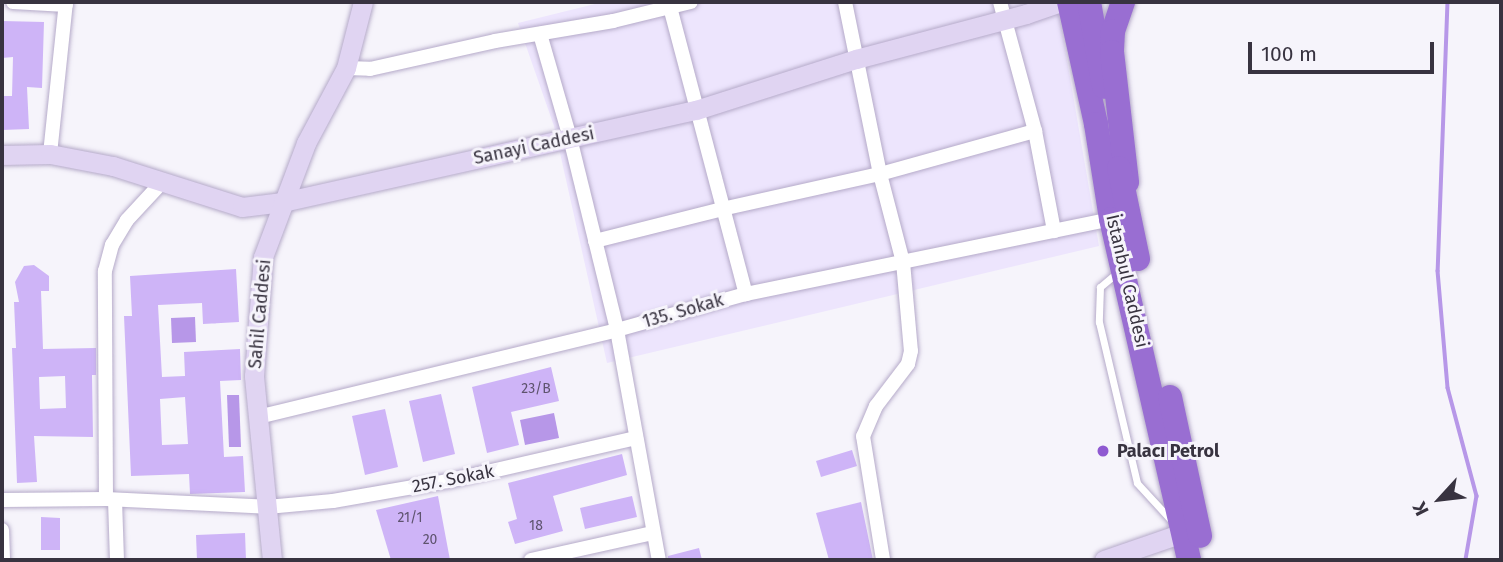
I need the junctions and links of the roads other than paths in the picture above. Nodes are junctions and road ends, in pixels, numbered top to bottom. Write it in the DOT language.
graph roads {
  1 [pos="13,2"];
  2 [pos="363,2"];
  3 [pos="691,2"];
  4 [pos="845,2"];
  5 [pos="1060,2"];
  6 [pos="1069,2"];
  7 [pos="1089,2"];
  8 [pos="1124,2"];
  9 [pos="66,3"];
  10 [pos="670,7"];
  11 [pos="1002,11"];
  12 [pos="540,34"];
  13 [pos="856,59"];
  14 [pos="346,68"];
  15 [pos="696,110"];
  16 [pos="1035,131"];
  17 [pos="570,138"];
  18 [pos="50,154"];
  19 [pos="2,155"];
  20 [pos="880,174"];
  21 [pos="164,180"];
  22 [pos="283,202"];
  23 [pos="722,209"];
  24 [pos="1122,224"];
  25 [pos="1054,231"];
  26 [pos="596,241"];
  27 [pos="903,262"];
  28 [pos="1124,265"];
  29 [pos="746,294"];
  30 [pos="617,330"];
  31 [pos="258,417"];
  32 [pos="636,438"];
  33 [pos="111,499"];
  34 [pos="2,500"];
  35 [pos="267,507"];
  36 [pos="2,530"];
  37 [pos="1191,530"];
  38 [pos="653,533"];
  39 [pos="3,560"];
  40 [pos="117,560"];
  41 [pos="272,560"];
  42 [pos="531,560"];
  43 [pos="659,560"];
  44 [pos="883,560"];
  45 [pos="1104,560"];
  46 [pos="1189,560"];
  47 [pos="1205,560"];
  1 -- 9 [label="street"];
  2 -- 14 [label="street, Sahil Caddesi"];
  3 -- 10 [label="street"];
  4 -- 13 [label="street"];
  5 -- 11 [label="street, Sanayi Caddesi"];
  6 -- 24 [label="highway, İstanbul Caddesi"];
  7 -- 24 [label="highway"];
  8 -- 24 [label="highway"];
  9 -- 18 [label="street"];
  10 -- 12 [label="street"];
  10 -- 15 [label="street"];
  11 -- 13 [label="street, Sanayi Caddesi"];
  11 -- 16 [label="street"];
  12 -- 14 [label="street"];
  12 -- 17 [label="street"];
  13 -- 15 [label="street, Sanayi Caddesi"];
  13 -- 20 [label="street"];
  14 -- 22 [label="street, Sahil Caddesi"];
  15 -- 17 [label="street, Sanayi Caddesi"];
  15 -- 23 [label="street"];
  16 -- 20 [label="street"];
  16 -- 25 [label="street"];
  17 -- 22 [label="street, Sanayi Caddesi"];
  17 -- 26 [label="street"];
  18 -- 19 [label="street, Sanayi Caddesi"];
  18 -- 21 [label="street, Sanayi Caddesi"];
  20 -- 23 [label="street"];
  20 -- 27 [label="street"];
  21 -- 22 [label="street, Sanayi Caddesi"];
  21 -- 33 [label="street"];
  22 -- 31 [label="street, Sahil Caddesi"];
  23 -- 26 [label="street"];
  23 -- 29 [label="street"];
  24 -- 25 [label="street, 135. Sokak"];
  24 -- 28 [label="highway, İstanbul Caddesi"];
  24 -- 37 [label="highway"];
  25 -- 27 [label="street, 135. Sokak"];
  26 -- 30 [label="street"];
  27 -- 29 [label="street, 135. Sokak"];
  27 -- 44 [label="street"];
  28 -- 37 [label="highway, İstanbul Caddesi"];
  28 -- 37 [label="lane"];
  29 -- 30 [label="street, 135. Sokak"];
  30 -- 31 [label="street, 135. Sokak"];
  30 -- 32 [label="street"];
  31 -- 35 [label="street, Sahil Caddesi"];
  32 -- 35 [label="street, 257. Sokak"];
  32 -- 38 [label="street"];
  33 -- 34 [label="street, 257. Sokak"];
  33 -- 35 [label="street, 257. Sokak"];
  33 -- 40 [label="street"];
  35 -- 41 [label="street, Sahil Caddesi"];
  36 -- 39 [label="street"];
  37 -- 45 [label="street"];
  37 -- 46 [label="highway, İstanbul Caddesi"];
  37 -- 47 [label="highway"];
  38 -- 42 [label="street"];
  38 -- 43 [label="street"];
}
